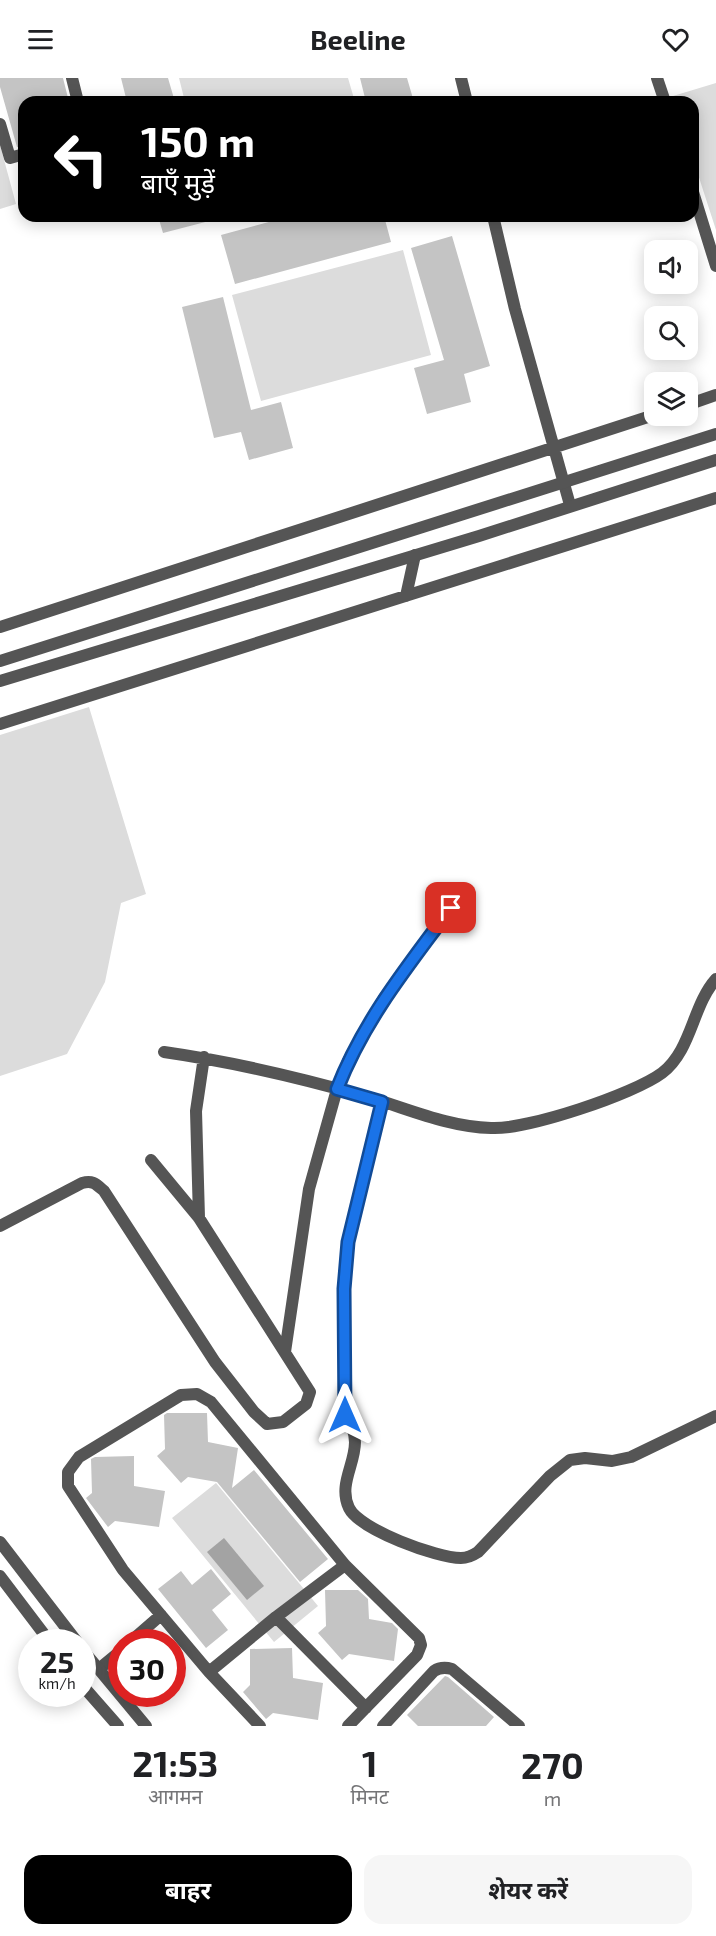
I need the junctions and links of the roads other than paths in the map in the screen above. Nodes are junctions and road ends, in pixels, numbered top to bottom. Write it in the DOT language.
graph roads {
  1 [pos="72,78"];
  2 [pos="461,78"];
  3 [pos="657,78"];
  4 [pos="76,96"];
  5 [pos="466,96"];
  6 [pos="663,96"];
  7 [pos="0,124"];
  8 [pos="18,156"];
  9 [pos="699,211"];
  10 [pos="494,222"];
  11 [pos="716,266"];
  12 [pos="716,395"];
  13 [pos="698,401"];
  14 [pos="644,418"];
  15 [pos="716,434"];
  16 [pos="553,447"];
  17 [pos="716,460"];
  18 [pos="562,483"];
  19 [pos="716,498"];
  20 [pos="570,506"];
  21 [pos="415,555"];
  22 [pos="408,588"];
  23 [pos="0,627"];
  24 [pos="0,661"];
  25 [pos="0,681"];
  26 [pos="0,724"];
  27 [pos="451,908"];
  28 [pos="716,979"];
  29 [pos="164,1052"];
  30 [pos="204,1058"];
  31 [pos="337,1089"];
  32 [pos="382,1102"];
  33 [pos="151,1160"];
  34 [pos="198,1218"];
  35 [pos="0,1226"];
  36 [pos="285,1352"];
  37 [pos="716,1416"];
  38 [pos="0,1542"];
  39 [pos="345,1565"];
  40 [pos="0,1576"];
  41 [pos="161,1616"];
  42 [pos="276,1617"];
  43 [pos="40,1629"];
  44 [pos="67,1629"];
  45 [pos="146,1629"];
  46 [pos="169,1629"];
  47 [pos="186,1650"];
  48 [pos="108,1662"];
  49 [pos="96,1665"];
  50 [pos="99,1669"];
  51 [pos="209,1672"];
  52 [pos="108,1678"];
  53 [pos="96,1701"];
  54 [pos="132,1707"];
  55 [pos="366,1708"];
  56 [pos="118,1726"];
  57 [pos="146,1726"];
  58 [pos="260,1726"];
  59 [pos="348,1726"];
  60 [pos="384,1726"];
  61 [pos="519,1726"];
  1 -- 4 [label="street"];
  2 -- 5 [label="street"];
  3 -- 6 [label="street"];
  7 -- 8 [label="street"];
  9 -- 11 [label="street"];
  10 -- 16 [label="street"];
  12 -- 13 [label="street"];
  14 -- 16 [label="street"];
  15 -- 18 [label="street"];
  16 -- 18 [label="street"];
  16 -- 23 [label="street"];
  17 -- 20 [label="street"];
  18 -- 20 [label="street"];
  18 -- 24 [label="street"];
  19 -- 22 [label="street"];
  20 -- 21 [label="street"];
  21 -- 22 [label="street"];
  21 -- 25 [label="street"];
  22 -- 26 [label="street"];
  27 -- 31 [label="street"];
  28 -- 32 [label="street"];
  29 -- 30 [label="street"];
  30 -- 31 [label="street"];
  30 -- 34 [label="street"];
  31 -- 32 [label="street"];
  31 -- 36 [label="street"];
  32 -- 37 [label="street"];
  33 -- 34 [label="street"];
  34 -- 36 [label="street"];
  35 -- 36 [label="street"];
  38 -- 44 [label="street"];
  39 -- 41 [label="street"];
  39 -- 42 [label="street"];
  39 -- 55 [label="street"];
  40 -- 43 [label="street"];
  41 -- 45 [label="street"];
  41 -- 46 [label="street"];
  42 -- 51 [label="street"];
  42 -- 55 [label="street"];
  47 -- 51 [label="street"];
  48 -- 50 [label="street"];
  49 -- 50 [label="street"];
  50 -- 52 [label="street"];
  51 -- 58 [label="street"];
  53 -- 56 [label="street"];
  54 -- 57 [label="street"];
  55 -- 59 [label="street"];
  60 -- 61 [label="street"];
}
